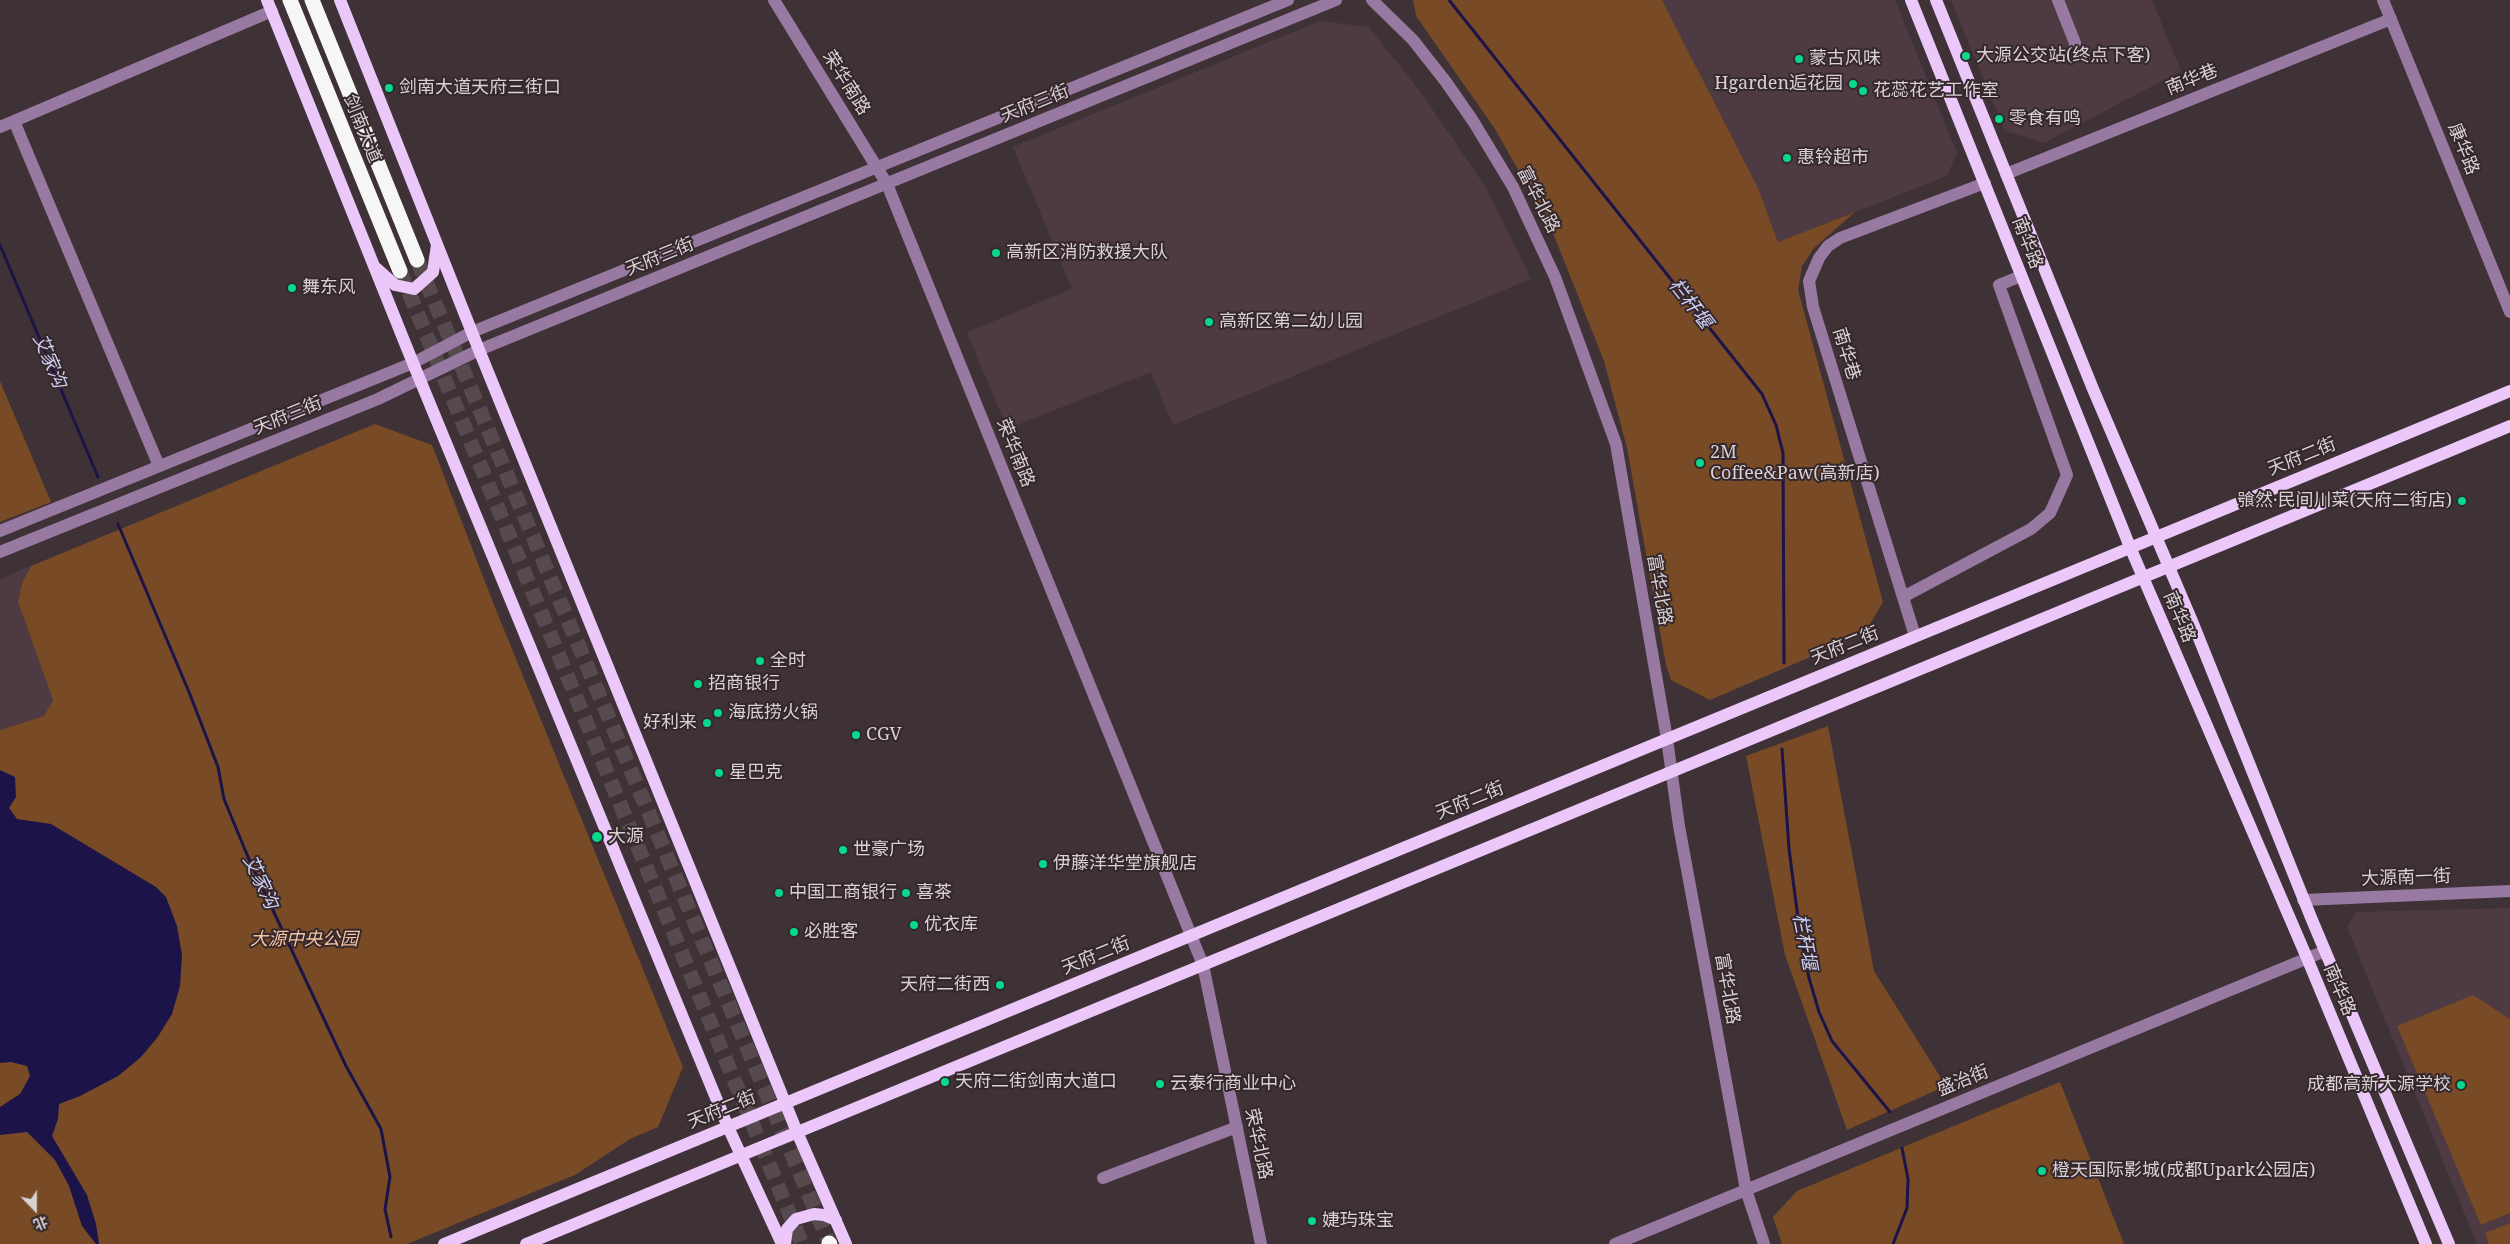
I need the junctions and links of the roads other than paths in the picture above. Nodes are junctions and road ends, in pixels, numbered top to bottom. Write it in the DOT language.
graph roads {
  1 [pos="290,0"];
  2 [pos="312,0"];
  3 [pos="340,0"];
  4 [pos="774,0"];
  5 [pos="1288,0"];
  6 [pos="1336,0"];
  7 [pos="1372,0"];
  8 [pos="1912,0"];
  9 [pos="1936,0"];
  10 [pos="2058,0"];
  11 [pos="2383,0"];
  12 [pos="270,6"];
  13 [pos="2391,19"];
  14 [pos="2075,43"];
  15 [pos="14,121"];
  16 [pos="0,127"];
  17 [pos="878,167"];
  18 [pos="2006,174"];
  19 [pos="887,184"];
  20 [pos="1985,184"];
  21 [pos="437,245"];
  22 [pos="417,260"];
  23 [pos="374,267"];
  24 [pos="400,271"];
  25 [pos="2021,276"];
  26 [pos="2510,312"];
  27 [pos="472,332"];
  28 [pos="479,350"];
  29 [pos="413,363"];
  30 [pos="421,379"];
  31 [pos="2510,390"];
  32 [pos="2510,426"];
  33 [pos="159,466"];
  34 [pos="0,531"];
  35 [pos="2157,536"];
  36 [pos="2130,547"];
  37 [pos="0,552"];
  38 [pos="2170,566"];
  39 [pos="2143,577"];
  40 [pos="1903,597"];
  41 [pos="1915,636"];
  42 [pos="1667,739"];
  43 [pos="1672,772"];
  44 [pos="2510,891"];
  45 [pos="2304,900"];
  46 [pos="1191,935"];
  47 [pos="2324,951"];
  48 [pos="2307,958"];
  49 [pos="1203,965"];
  50 [pos="786,1103"];
  51 [pos="728,1127"];
  52 [pos="1237,1127"];
  53 [pos="797,1132"];
  54 [pos="742,1155"];
  55 [pos="1102,1178"];
  56 [pos="1746,1190"];
  57 [pos="836,1220"];
  58 [pos="444,1244"];
  59 [pos="526,1244"];
  60 [pos="782,1244"];
  61 [pos="785,1244"];
  62 [pos="846,1244"];
  63 [pos="1262,1244"];
  64 [pos="1615,1244"];
  65 [pos="1764,1244"];
  66 [pos="2426,1244"];
  67 [pos="2449,1244"];
  1 -- 24 [label="highway, 剑南大道"];
  2 -- 22 [label="highway, 剑南大道"];
  3 -- 21 [label="main road"];
  4 -- 17 [label="street, 荣华南路"];
  5 -- 17 [label="street, 天府三街"];
  6 -- 19 [label="street, 天府三街"];
  7 -- 42 [label="street, 富华北路"];
  8 -- 20 [label="main road, 南华路"];
  9 -- 18 [label="main road, 南华路"];
  10 -- 14 [label="street"];
  11 -- 13 [label="street, 康华路"];
  12 -- 15 [label="street"];
  12 -- 23 [label="main road"];
  13 -- 18 [label="street, 南华巷"];
  13 -- 26 [label="street, 康华路"];
  15 -- 16 [label="street"];
  15 -- 33 [label="street"];
  17 -- 19 [label="street, 荣华南路"];
  17 -- 27 [label="street, 天府三街"];
  18 -- 35 [label="main road, 南华路"];
  19 -- 28 [label="street, 天府三街"];
  19 -- 46 [label="street, 荣华南路"];
  20 -- 25 [label="main road, 南华路"];
  20 -- 40 [label="street, 南华巷"];
  21 -- 23 [label="main road"];
  21 -- 27 [label="main road"];
  23 -- 29 [label="main road"];
  25 -- 36 [label="main road, 南华路"];
  25 -- 40 [label="street"];
  27 -- 28 [label="main road"];
  27 -- 29 [label="street, 天府三街"];
  28 -- 30 [label="street, 天府三街"];
  28 -- 50 [label="main road"];
  29 -- 30 [label="main road"];
  29 -- 33 [label="street, 天府三街"];
  30 -- 37 [label="street, 天府三街"];
  30 -- 51 [label="main road"];
  31 -- 35 [label="main road, 天府二街"];
  32 -- 38 [label="main road"];
  33 -- 34 [label="street, 天府三街"];
  35 -- 36 [label="main road, 天府二街"];
  35 -- 38 [label="main road, 南华路"];
  36 -- 39 [label="main road, 南华路"];
  36 -- 41 [label="main road, 天府二街"];
  38 -- 39 [label="main road"];
  38 -- 45 [label="main road, 南华路"];
  39 -- 43 [label="main road"];
  39 -- 48 [label="main road, 南华路"];
  40 -- 41 [label="street, 南华巷"];
  41 -- 42 [label="main road, 天府二街"];
  42 -- 43 [label="street, 富华北路"];
  42 -- 46 [label="main road, 天府二街"];
  43 -- 49 [label="main road"];
  43 -- 56 [label="street, 富华北路"];
  44 -- 45 [label="street, 大源南一街"];
  45 -- 47 [label="main road, 南华路"];
  46 -- 49 [label="street, 荣华北路"];
  46 -- 50 [label="main road, 天府二街"];
  47 -- 48 [label="street, 盛治街"];
  47 -- 67 [label="main road, 南华路"];
  48 -- 56 [label="street, 盛治街"];
  48 -- 66 [label="main road, 南华路"];
  49 -- 52 [label="street, 荣华北路"];
  49 -- 53 [label="main road"];
  50 -- 51 [label="main road, 天府二街"];
  50 -- 53 [label="main road"];
  51 -- 54 [label="main road"];
  51 -- 58 [label="main road, 天府二街"];
  52 -- 55 [label="street"];
  52 -- 63 [label="street, 荣华北路"];
  53 -- 54 [label="main road"];
  53 -- 57 [label="main road"];
  54 -- 59 [label="main road"];
  54 -- 60 [label="main road"];
  56 -- 64 [label="street, 盛治街"];
  56 -- 65 [label="street, 富华北路"];
  57 -- 61 [label="main road"];
  57 -- 62 [label="main road"];
}
